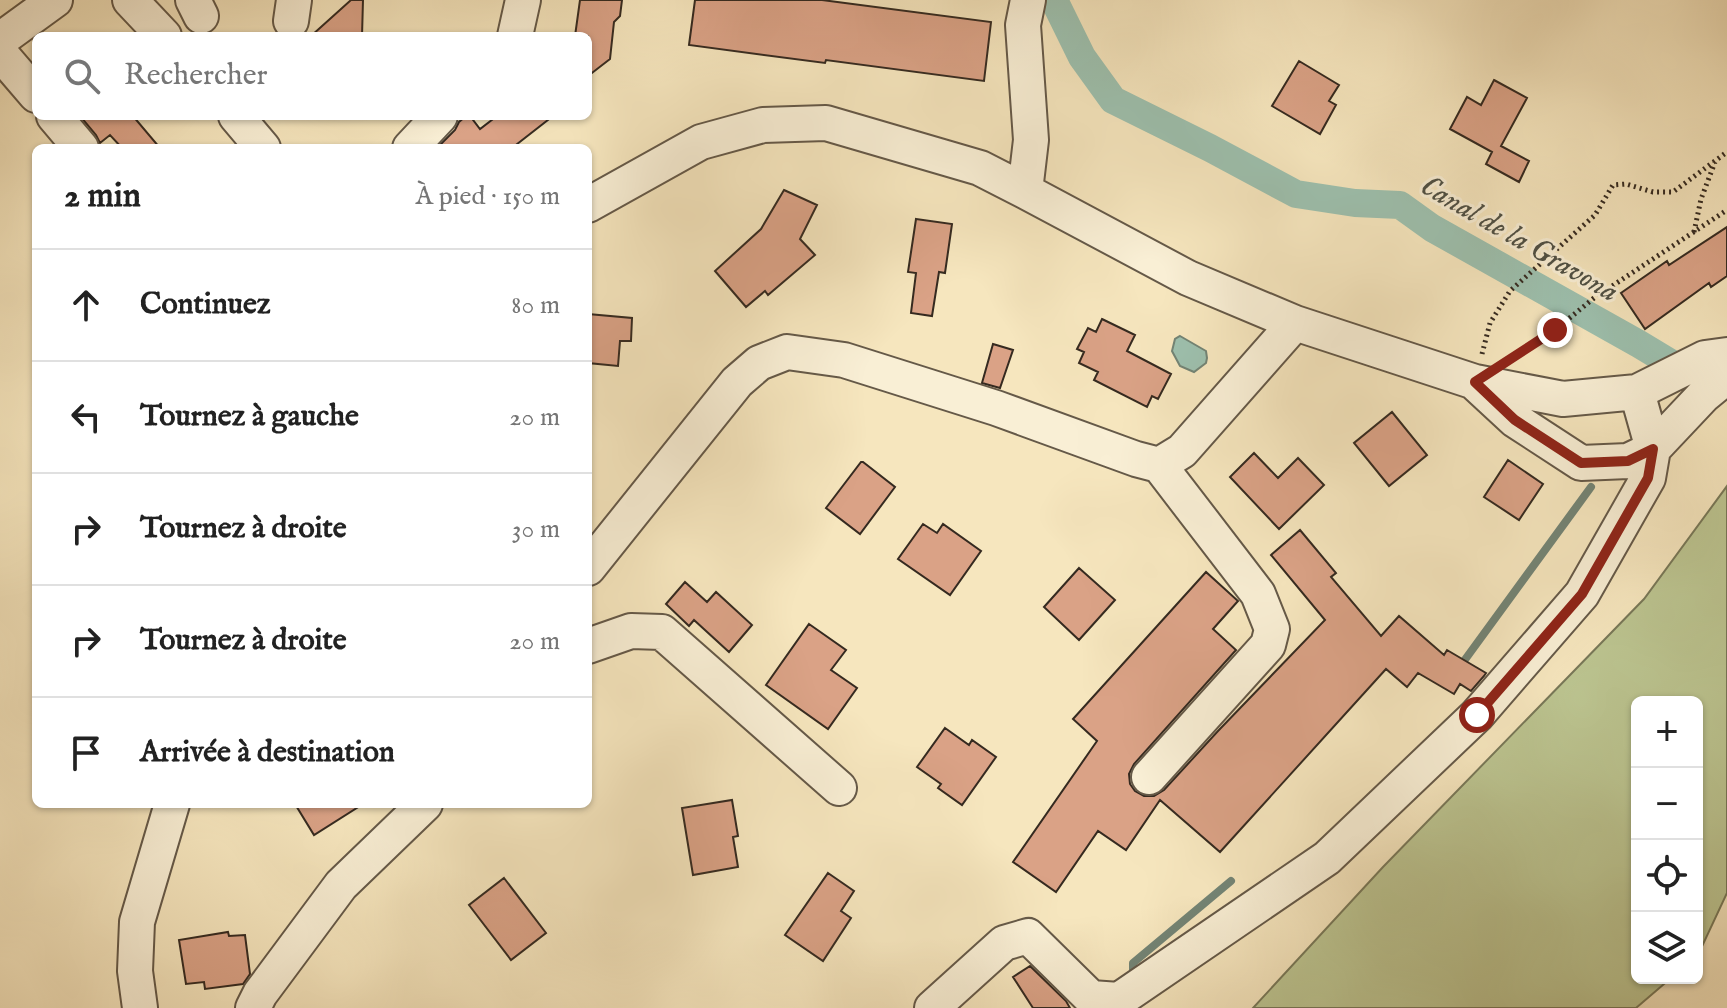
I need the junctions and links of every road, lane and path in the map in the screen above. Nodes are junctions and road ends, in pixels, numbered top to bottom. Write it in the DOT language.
graph roads {
  1 [pos="55,0"];
  2 [pos="130,0"];
  3 [pos="523,0"];
  4 [pos="1028,0"];
  5 [pos="160,32"];
  6 [pos="516,32"];
  7 [pos="0,40"];
  8 [pos="0,53"];
  9 [pos="32,90"];
  10 [pos="57,120"];
  11 [pos="239,120"];
  12 [pos="436,120"];
  13 [pos="78,144"];
  14 [pos="260,144"];
  15 [pos="414,144"];
  16 [pos="1727,152"];
  17 [pos="1715,161"];
  18 [pos="1025,191"];
  19 [pos="592,203"];
  20 [pos="1727,210"];
  21 [pos="1694,232"];
  22 [pos="1295,323"];
  23 [pos="1727,355"];
  24 [pos="1727,376"];
  25 [pos="1475,382"];
  26 [pos="1637,392"];
  27 [pos="1653,449"];
  28 [pos="1159,465"];
  29 [pos="592,563"];
  30 [pos="592,645"];
  31 [pos="1149,777"];
  32 [pos="839,788"];
  33 [pos="171,808"];
  34 [pos="421,808"];
  35 [pos="140,1008"];
  36 [pos="253,1008"];
  37 [pos="932,1008"];
  1 -- 7 [label="street"];
  2 -- 5 [label="street"];
  3 -- 6 [label="street"];
  4 -- 18 [label="street"];
  8 -- 9 [label="street"];
  10 -- 13 [label="street"];
  11 -- 14 [label="street"];
  12 -- 15 [label="street"];
  16 -- 17 [label="path"];
  17 -- 21 [label="path"];
  17 -- 25 [label="path"];
  18 -- 19 [label="street"];
  18 -- 22 [label="street"];
  20 -- 21 [label="path"];
  21 -- 25 [label="path"];
  22 -- 25 [label="street"];
  22 -- 28 [label="street"];
  23 -- 26 [label="street"];
  24 -- 27 [label="street"];
  25 -- 26 [label="street"];
  25 -- 27 [label="street"];
  26 -- 27 [label="street"];
  27 -- 37 [label="street"];
  28 -- 29 [label="street"];
  28 -- 31 [label="street"];
  30 -- 32 [label="street"];
  33 -- 35 [label="street"];
  34 -- 36 [label="street"];
}
